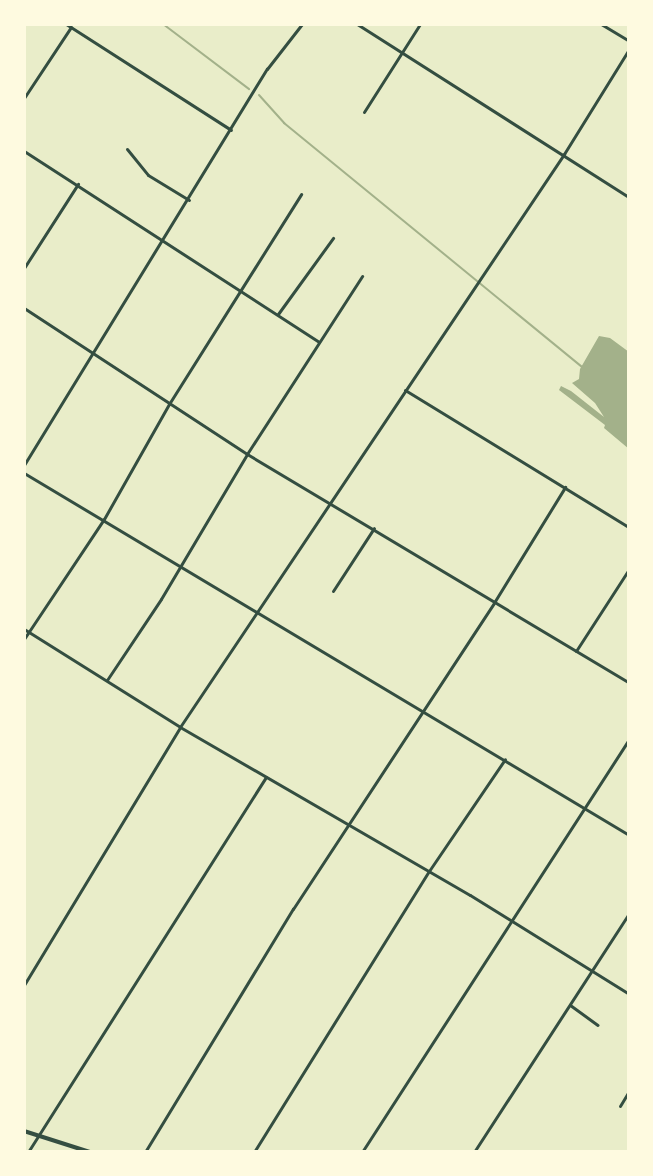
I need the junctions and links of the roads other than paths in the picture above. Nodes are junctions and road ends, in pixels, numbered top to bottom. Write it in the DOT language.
graph roads {
  1 [pos="66,24"];
  2 [pos="302,24"];
  3 [pos="357,24"];
  4 [pos="420,24"];
  5 [pos="601,24"];
  6 [pos="71,27"];
  7 [pos="629,41"];
  8 [pos="629,49"];
  9 [pos="403,52"];
  10 [pos="24,98"];
  11 [pos="364,112"];
  12 [pos="231,130"];
  13 [pos="127,149"];
  14 [pos="24,151"];
  15 [pos="564,154"];
  16 [pos="78,184"];
  17 [pos="301,194"];
  18 [pos="629,197"];
  19 [pos="189,200"];
  20 [pos="333,238"];
  21 [pos="163,240"];
  22 [pos="24,268"];
  23 [pos="362,276"];
  24 [pos="240,292"];
  25 [pos="24,308"];
  26 [pos="278,314"];
  27 [pos="319,342"];
  28 [pos="94,352"];
  29 [pos="405,390"];
  30 [pos="169,404"];
  31 [pos="247,454"];
  32 [pos="24,465"];
  33 [pos="24,473"];
  34 [pos="565,487"];
  35 [pos="329,503"];
  36 [pos="104,519"];
  37 [pos="629,527"];
  38 [pos="374,528"];
  39 [pos="180,567"];
  40 [pos="629,569"];
  41 [pos="333,591"];
  42 [pos="495,601"];
  43 [pos="254,613"];
  44 [pos="26,631"];
  45 [pos="24,639"];
  46 [pos="576,651"];
  47 [pos="107,680"];
  48 [pos="629,683"];
  49 [pos="424,710"];
  50 [pos="180,727"];
  51 [pos="629,739"];
  52 [pos="505,759"];
  53 [pos="266,777"];
  54 [pos="585,808"];
  55 [pos="348,826"];
  56 [pos="629,835"];
  57 [pos="429,871"];
  58 [pos="629,913"];
  59 [pos="510,921"];
  60 [pos="593,971"];
  61 [pos="24,985"];
  62 [pos="629,994"];
  63 [pos="570,1005"];
  64 [pos="598,1025"];
  65 [pos="629,1091"];
  66 [pos="620,1106"];
  67 [pos="24,1131"];
  68 [pos="39,1136"];
  69 [pos="28,1152"];
  70 [pos="90,1152"];
  71 [pos="145,1152"];
  72 [pos="254,1152"];
  73 [pos="362,1152"];
  74 [pos="474,1152"];
  1 -- 6 [label="street"];
  2 -- 12 [label="street"];
  3 -- 9 [label="street"];
  4 -- 9 [label="street"];
  5 -- 7 [label="street"];
  6 -- 10 [label="street"];
  6 -- 12 [label="street"];
  8 -- 15 [label="street"];
  9 -- 11 [label="street"];
  9 -- 15 [label="street"];
  12 -- 19 [label="street"];
  13 -- 19 [label="street"];
  14 -- 16 [label="street"];
  15 -- 18 [label="street"];
  15 -- 29 [label="street"];
  16 -- 21 [label="street"];
  16 -- 22 [label="street"];
  17 -- 24 [label="street"];
  19 -- 21 [label="street"];
  20 -- 26 [label="street"];
  21 -- 24 [label="street"];
  21 -- 28 [label="street"];
  23 -- 27 [label="street"];
  24 -- 26 [label="street"];
  24 -- 30 [label="street"];
  25 -- 28 [label="street"];
  26 -- 27 [label="street"];
  27 -- 31 [label="street"];
  28 -- 30 [label="street"];
  28 -- 32 [label="street"];
  29 -- 34 [label="street"];
  29 -- 35 [label="street"];
  30 -- 31 [label="street"];
  30 -- 36 [label="street"];
  31 -- 35 [label="street"];
  31 -- 39 [label="street"];
  33 -- 36 [label="street"];
  34 -- 37 [label="street"];
  34 -- 42 [label="street"];
  35 -- 38 [label="street"];
  35 -- 43 [label="street"];
  36 -- 39 [label="street"];
  36 -- 44 [label="street"];
  38 -- 41 [label="street"];
  38 -- 42 [label="street"];
  39 -- 43 [label="street"];
  39 -- 47 [label="street"];
  40 -- 46 [label="street"];
  42 -- 46 [label="street"];
  42 -- 49 [label="street"];
  43 -- 49 [label="street"];
  43 -- 50 [label="street"];
  44 -- 45 [label="street"];
  44 -- 47 [label="street"];
  46 -- 48 [label="street"];
  47 -- 50 [label="street"];
  49 -- 52 [label="street"];
  49 -- 55 [label="street"];
  50 -- 53 [label="street"];
  50 -- 61 [label="street"];
  51 -- 54 [label="street"];
  52 -- 54 [label="street"];
  52 -- 57 [label="street"];
  53 -- 55 [label="street"];
  53 -- 68 [label="street"];
  54 -- 56 [label="street"];
  54 -- 59 [label="street"];
  55 -- 57 [label="street"];
  55 -- 71 [label="street"];
  57 -- 59 [label="street"];
  57 -- 72 [label="street"];
  58 -- 60 [label="street"];
  59 -- 60 [label="street"];
  59 -- 73 [label="street"];
  60 -- 62 [label="street"];
  60 -- 63 [label="street"];
  63 -- 64 [label="street"];
  63 -- 74 [label="street"];
  65 -- 66 [label="street"];
  67 -- 68 [label="street"];
  68 -- 69 [label="street"];
  68 -- 70 [label="street"];
}
